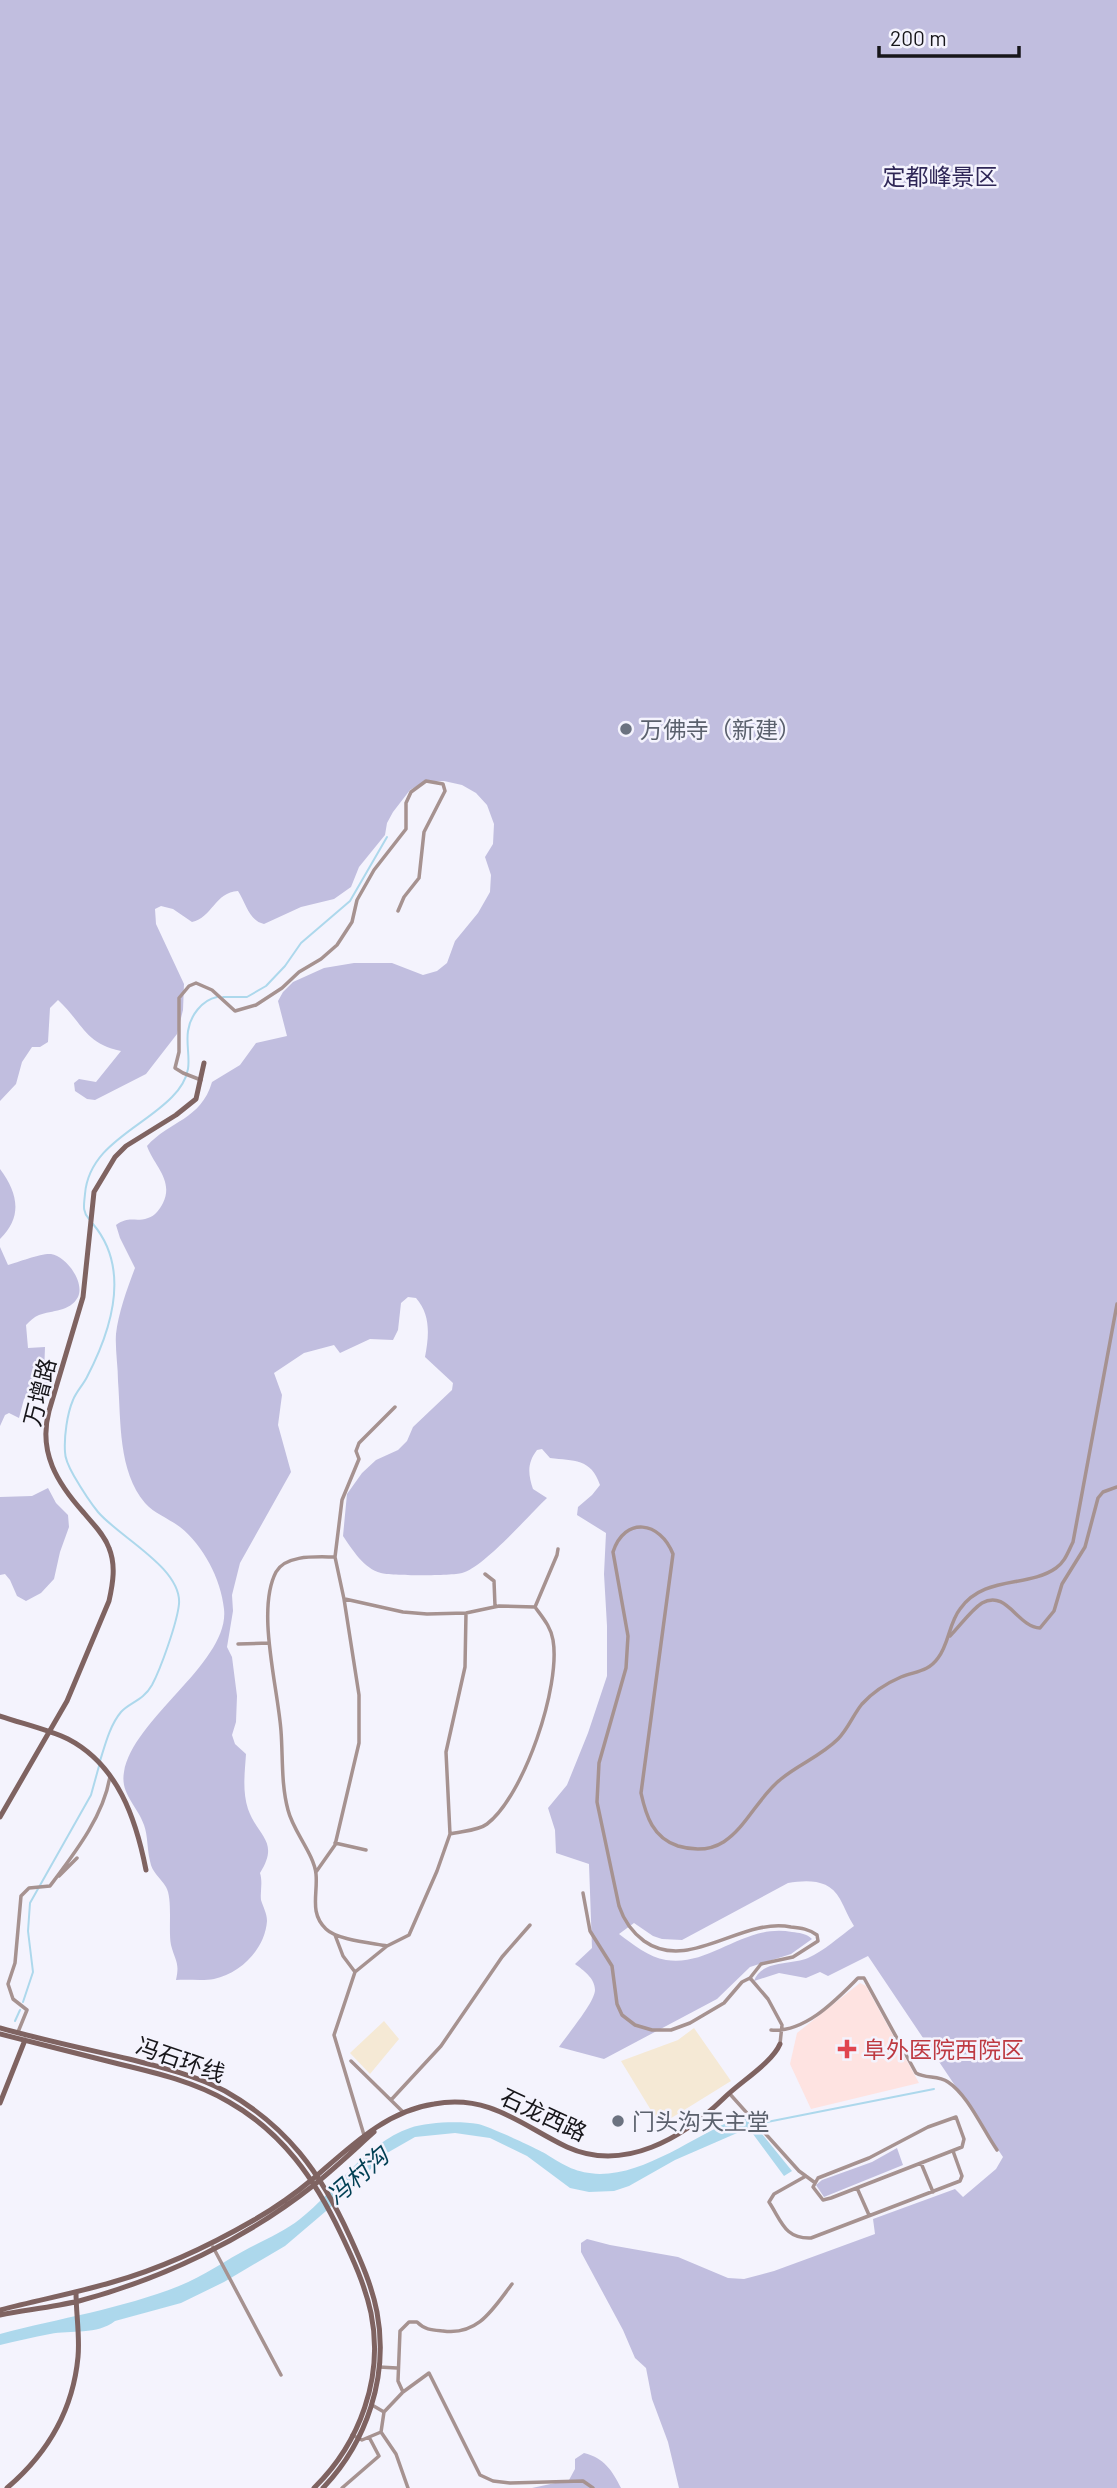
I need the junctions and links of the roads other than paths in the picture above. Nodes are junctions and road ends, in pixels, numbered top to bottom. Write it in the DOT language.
graph roads {
  1 [pos="398,911"];
  2 [pos="204,1063"];
  3 [pos="201,1080"];
  4 [pos="1117,1304"];
  5 [pos="396,1407"];
  6 [pos="1117,1488"];
  7 [pos="558,1549"];
  8 [pos="335,1557"];
  9 [pos="485,1574"];
  10 [pos="344,1599"];
  11 [pos="495,1606"];
  12 [pos="535,1607"];
  13 [pos="466,1614"];
  14 [pos="949,1637"];
  15 [pos="270,1643"];
  16 [pos="237,1644"];
  17 [pos="0,1716"];
  18 [pos="49,1733"];
  19 [pos="108,1773"];
  20 [pos="0,1817"];
  21 [pos="450,1834"];
  22 [pos="335,1843"];
  23 [pos="366,1850"];
  24 [pos="77,1858"];
  25 [pos="146,1870"];
  26 [pos="316,1872"];
  27 [pos="54,1880"];
  28 [pos="583,1893"];
  29 [pos="530,1925"];
  30 [pos="335,1935"];
  31 [pos="387,1946"];
  32 [pos="355,1972"];
  33 [pos="750,1978"];
  34 [pos="0,2028"];
  35 [pos="771,2030"];
  36 [pos="782,2030"];
  37 [pos="18,2033"];
  38 [pos="0,2034"];
  39 [pos="25,2040"];
  40 [pos="780,2044"];
  41 [pos="351,2061"];
  42 [pos="729,2093"];
  43 [pos="391,2100"];
  44 [pos="0,2103"];
  45 [pos="403,2112"];
  46 [pos="384,2123"];
  47 [pos="364,2135"];
  48 [pos="997,2150"];
  49 [pos="953,2151"];
  50 [pos="921,2163"];
  51 [pos="806,2176"];
  52 [pos="316,2179"];
  53 [pos="814,2182"];
  54 [pos="858,2188"];
  55 [pos="933,2192"];
  56 [pos="869,2216"];
  57 [pos="212,2246"];
  58 [pos="512,2284"];
  59 [pos="76,2292"];
  60 [pos="76,2301"];
  61 [pos="0,2310"];
  62 [pos="0,2315"];
  63 [pos="379,2367"];
  64 [pos="397,2368"];
  65 [pos="281,2375"];
  66 [pos="403,2392"];
  67 [pos="372,2405"];
  68 [pos="384,2412"];
  69 [pos="381,2432"];
  70 [pos="355,2437"];
  71 [pos="369,2437"];
  72 [pos="7,2488"];
  73 [pos="314,2488"];
  74 [pos="323,2488"];
  75 [pos="342,2488"];
  76 [pos="408,2488"];
  77 [pos="593,2488"];
  1 -- 3 [label="street"];
  2 -- 3 [label="main road, 万增路"];
  3 -- 18 [label="main road, 万增路"];
  4 -- 14 [label="street"];
  5 -- 8 [label="street"];
  6 -- 14 [label="street"];
  7 -- 12 [label="street"];
  8 -- 10 [label="street"];
  8 -- 15 [label="street"];
  9 -- 11 [label="street"];
  10 -- 13 [label="street"];
  10 -- 22 [label="street"];
  11 -- 12 [label="street"];
  11 -- 13 [label="street"];
  12 -- 21 [label="street"];
  13 -- 21 [label="street"];
  14 -- 33 [label="street"];
  15 -- 16 [label="street"];
  15 -- 26 [label="street"];
  17 -- 18 [label="main road"];
  18 -- 19 [label="main road"];
  18 -- 20 [label="main road, 万增路"];
  19 -- 25 [label="main road"];
  19 -- 27 [label="street"];
  21 -- 31 [label="street"];
  22 -- 23 [label="street"];
  22 -- 26 [label="street"];
  24 -- 27 [label="street"];
  26 -- 30 [label="street"];
  27 -- 37 [label="street"];
  28 -- 33 [label="street"];
  29 -- 43 [label="street"];
  30 -- 31 [label="street"];
  30 -- 32 [label="street"];
  31 -- 32 [label="street"];
  32 -- 47 [label="street"];
  33 -- 36 [label="street"];
  34 -- 37 [label="main road, 冯石环线"];
  35 -- 36 [label="street"];
  36 -- 40 [label="street"];
  36 -- 48 [label="street"];
  37 -- 52 [label="main road, 冯石环线"];
  38 -- 39 [label="main road, 冯石环线"];
  39 -- 44 [label="main road"];
  39 -- 52 [label="main road, 冯石环线"];
  40 -- 42 [label="main road, 石龙西路"];
  41 -- 43 [label="street"];
  42 -- 45 [label="main road, 石龙西路"];
  42 -- 51 [label="street"];
  43 -- 45 [label="street"];
  45 -- 46 [label="main road, 石龙西路"];
  46 -- 47 [label="main road, 石龙西路"];
  46 -- 52 [label="main road, 石龙西路"];
  47 -- 52 [label="main road, 石龙西路"];
  49 -- 50 [label="street"];
  49 -- 53 [label="street"];
  49 -- 55 [label="street"];
  50 -- 54 [label="street"];
  50 -- 55 [label="street"];
  51 -- 53 [label="street"];
  51 -- 56 [label="street"];
  52 -- 57 [label="main road, 石龙西路"];
  52 -- 63 [label="main road, 冯石环线"];
  52 -- 70 [label="main road, 冯石环线"];
  53 -- 54 [label="street"];
  54 -- 56 [label="street"];
  55 -- 56 [label="street"];
  57 -- 59 [label="main road, 石龙西路"];
  57 -- 60 [label="main road, 石龙西路"];
  57 -- 65 [label="street"];
  58 -- 64 [label="street"];
  59 -- 60 [label="main road"];
  59 -- 61 [label="main road, 石龙西路"];
  60 -- 62 [label="main road, 石龙西路"];
  60 -- 72 [label="main road"];
  63 -- 64 [label="street"];
  63 -- 67 [label="main road, 冯石环线"];
  64 -- 66 [label="street"];
  66 -- 68 [label="street"];
  66 -- 77 [label="street"];
  67 -- 68 [label="street"];
  67 -- 70 [label="main road, 冯石环线"];
  68 -- 69 [label="street"];
  69 -- 71 [label="street"];
  69 -- 76 [label="street"];
  70 -- 71 [label="street"];
  70 -- 73 [label="main road, 冯石环线"];
  70 -- 74 [label="main road, 冯石环线"];
  71 -- 75 [label="street"];
}
